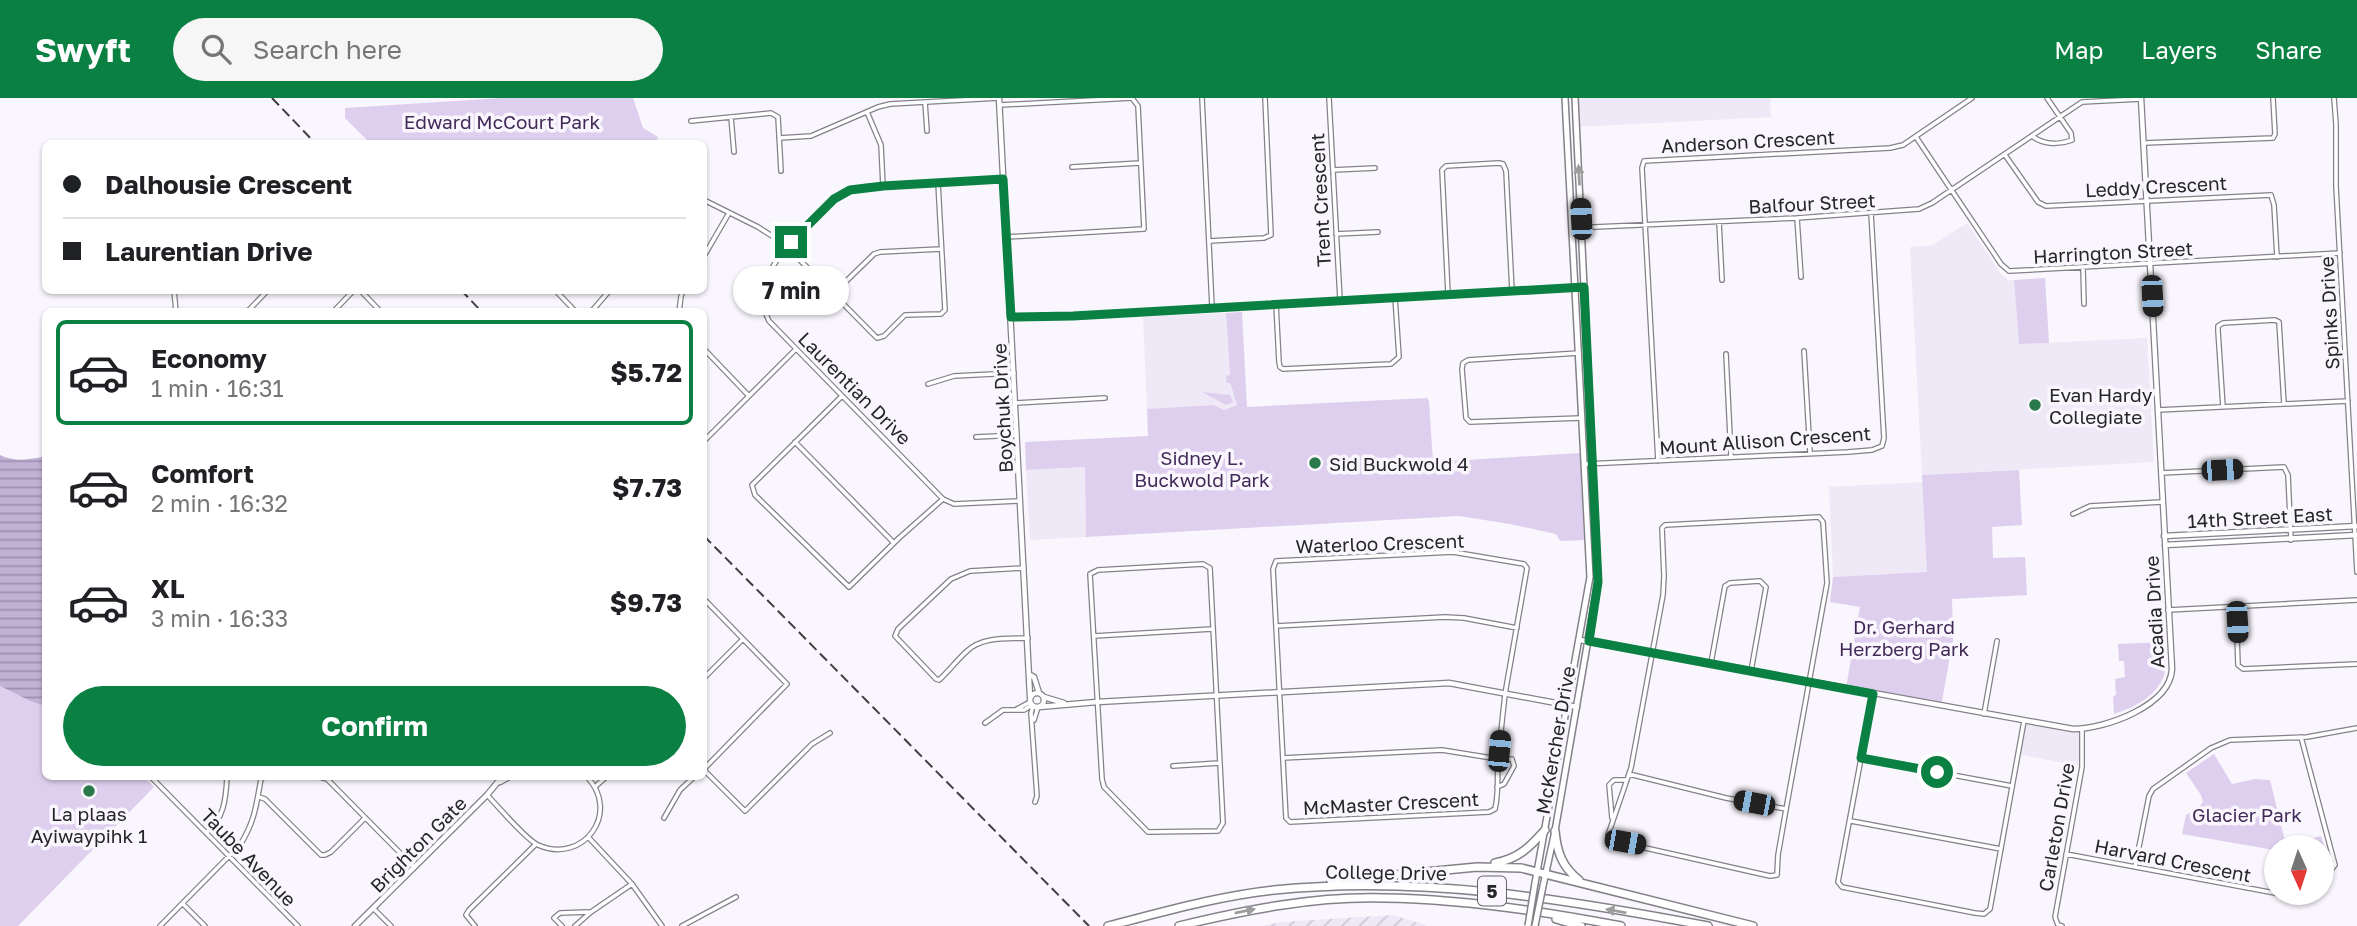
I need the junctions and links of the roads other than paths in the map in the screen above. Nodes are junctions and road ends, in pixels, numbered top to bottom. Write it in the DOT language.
graph roads {
  1 [pos="999,98"];
  2 [pos="1202,98"];
  3 [pos="1265,98"];
  4 [pos="1329,98"];
  5 [pos="1565,98"];
  6 [pos="1575,98"];
  7 [pos="1972,98"];
  8 [pos="2047,98"];
  9 [pos="2141,98"];
  10 [pos="2273,98"];
  11 [pos="2334,98"];
  12 [pos="925,102"];
  13 [pos="1000,105"];
  14 [pos="867,112"];
  15 [pos="731,117"];
  16 [pos="2060,117"];
  17 [pos="691,121"];
  18 [pos="927,131"];
  19 [pos="2032,136"];
  20 [pos="1915,137"];
  21 [pos="779,138"];
  22 [pos="2144,143"];
  23 [pos="734,152"];
  24 [pos="2005,155"];
  25 [pos="1140,163"];
  26 [pos="1072,167"];
  27 [pos="1375,169"];
  28 [pos="1333,170"];
  29 [pos="781,171"];
  30 [pos="1003,179"];
  31 [pos="937,183"];
  32 [pos="883,186"];
  33 [pos="1951,190"];
  34 [pos="707,201"];
  35 [pos="2147,201"];
  36 [pos="729,212"];
  37 [pos="1871,214"];
  38 [pos="1797,218"];
  39 [pos="1719,222"];
  40 [pos="1645,225"];
  41 [pos="1572,228"];
  42 [pos="1582,228"];
  43 [pos="1378,232"];
  44 [pos="1336,234"];
  45 [pos="1007,237"];
  46 [pos="1209,241"];
  47 [pos="788,247"];
  48 [pos="941,249"];
  49 [pos="707,251"];
  50 [pos="2340,253"];
  51 [pos="2277,257"];
  52 [pos="2150,264"];
  53 [pos="2083,268"];
  54 [pos="1801,277"];
  55 [pos="1722,280"];
  56 [pos="1584,287"];
  57 [pos="1575,288"];
  58 [pos="1512,291"];
  59 [pos="834,293"];
  60 [pos="264,294"];
  61 [pos="350,294"];
  62 [pos="364,294"];
  63 [pos="559,294"];
  64 [pos="607,294"];
  65 [pos="1448,294"];
  66 [pos="1395,297"];
  67 [pos="1340,300"];
  68 [pos="1276,304"];
  69 [pos="2084,304"];
  70 [pos="1212,307"];
  71 [pos="251,308"];
  72 [pos="337,308"];
  73 [pos="377,308"];
  74 [pos="572,308"];
  75 [pos="594,308"];
  76 [pos="1011,317"];
  77 [pos="796,349"];
  78 [pos="1804,351"];
  79 [pos="707,352"];
  80 [pos="1579,353"];
  81 [pos="1726,354"];
  82 [pos="1014,373"];
  83 [pos="928,384"];
  84 [pos="749,396"];
  85 [pos="842,396"];
  86 [pos="1105,398"];
  87 [pos="2348,401"];
  88 [pos="1016,404"];
  89 [pos="2284,404"];
  90 [pos="2223,407"];
  91 [pos="2158,410"];
  92 [pos="1583,418"];
  93 [pos="1017,435"];
  94 [pos="707,437"];
  95 [pos="976,438"];
  96 [pos="795,442"];
  97 [pos="1810,453"];
  98 [pos="1731,457"];
  99 [pos="1658,461"];
  100 [pos="1585,464"];
  101 [pos="1593,464"];
  102 [pos="2161,473"];
  103 [pos="943,499"];
  104 [pos="1021,501"];
  105 [pos="2162,502"];
  106 [pos="2073,514"];
  107 [pos="2356,526"];
  108 [pos="2291,530"];
  109 [pos="2356,535"];
  110 [pos="2164,536"];
  111 [pos="2291,540"];
  112 [pos="894,543"];
  113 [pos="2165,545"];
  114 [pos="1024,568"];
  115 [pos="2357,572"];
  116 [pos="2357,600"];
  117 [pos="707,602"];
  118 [pos="2236,606"];
  119 [pos="2168,610"];
  120 [pos="1276,626"];
  121 [pos="1517,628"];
  122 [pos="1212,629"];
  123 [pos="1094,636"];
  124 [pos="1028,638"];
  125 [pos="743,639"];
  126 [pos="1580,640"];
  127 [pos="1589,641"];
  128 [pos="1997,641"];
  129 [pos="1652,653"];
  130 [pos="1711,663"];
  131 [pos="2357,664"];
  132 [pos="1751,671"];
  133 [pos="707,675"];
  134 [pos="1030,675"];
  135 [pos="1809,682"];
  136 [pos="1280,692"];
  137 [pos="1505,694"];
  138 [pos="1873,694"];
  139 [pos="1041,695"];
  140 [pos="1216,695"];
  141 [pos="1097,702"];
  142 [pos="1034,704"];
  143 [pos="1065,704"];
  144 [pos="1568,705"];
  145 [pos="1577,707"];
  146 [pos="1984,714"];
  147 [pos="2024,721"];
  148 [pos="985,723"];
  149 [pos="2357,728"];
  150 [pos="2082,729"];
  151 [pos="830,733"];
  152 [pos="2301,737"];
  153 [pos="1283,758"];
  154 [pos="1861,758"];
  155 [pos="1498,759"];
  156 [pos="1219,763"];
  157 [pos="707,766"];
  158 [pos="1173,766"];
  159 [pos="707,772"];
  160 [pos="1629,774"];
  161 [pos="154,780"];
  162 [pos="227,780"];
  163 [pos="261,780"];
  164 [pos="328,780"];
  165 [pos="500,780"];
  166 [pos="590,780"];
  167 [pos="603,780"];
  168 [pos="691,780"];
  169 [pos="1627,780"];
  170 [pos="596,786"];
  171 [pos="2012,786"];
  172 [pos="1497,787"];
  173 [pos="487,795"];
  174 [pos="259,797"];
  175 [pos="1035,802"];
  176 [pos="1786,809"];
  177 [pos="365,818"];
  178 [pos="664,818"];
  179 [pos="1850,821"];
  180 [pos="1612,822"];
  181 [pos="1545,830"];
  182 [pos="1555,831"];
  183 [pos="206,833"];
  184 [pos="2327,835"];
  185 [pos="589,838"];
  186 [pos="536,844"];
  187 [pos="2001,849"];
  188 [pos="2066,854"];
  189 [pos="229,857"];
  190 [pos="414,867"];
  191 [pos="1477,867"];
  192 [pos="2135,867"];
  193 [pos="1542,873"];
  194 [pos="1583,883"];
  195 [pos="632,884"];
  196 [pos="1273,890"];
  197 [pos="2264,891"];
  198 [pos="736,897"];
  199 [pos="183,904"];
  200 [pos="1497,906"];
  201 [pos="373,908"];
  202 [pos="591,912"];
  203 [pos="160,926"];
  204 [pos="205,926"];
  205 [pos="298,926"];
  206 [pos="355,926"];
  207 [pos="391,926"];
  208 [pos="475,926"];
  209 [pos="562,926"];
  210 [pos="575,926"];
  211 [pos="662,926"];
  212 [pos="682,926"];
  213 [pos="1108,926"];
  214 [pos="1179,926"];
  215 [pos="1528,926"];
  216 [pos="1535,926"];
  217 [pos="1581,926"];
  218 [pos="1621,926"];
  219 [pos="1708,926"];
  220 [pos="1753,926"];
  221 [pos="2062,926"];
  1 -- 12 [label="street"];
  1 -- 13 [label="street, Boychuk Drive"];
  2 -- 46 [label="street"];
  3 -- 46 [label="street"];
  4 -- 28 [label="street, Trent Crescent"];
  5 -- 41 [label="main road, McKercher Drive"];
  42 -- 6 [label="main road, McKercher Drive, one-way"];
  7 -- 20 [label="street, Anderson Crescent"];
  8 -- 16 [label="street"];
  9 -- 16 [label="street, Balfour Street"];
  9 -- 22 [label="street, Acadia Drive"];
  10 -- 22 [label="street"];
  11 -- 50 [label="street, Spinks Drive"];
  12 -- 14 [label="street"];
  12 -- 18 [label="street"];
  13 -- 25 [label="street"];
  13 -- 30 [label="street, Boychuk Drive"];
  14 -- 21 [label="street"];
  14 -- 32 [label="street"];
  15 -- 17 [label="street"];
  15 -- 21 [label="street"];
  15 -- 23 [label="street"];
  16 -- 19 [label="street, Balfour Street"];
  16 -- 19 [label="street"];
  19 -- 24 [label="street, Balfour Street"];
  20 -- 33 [label="street, Harrington Street"];
  20 -- 40 [label="street, Anderson Crescent"];
  21 -- 29 [label="street"];
  22 -- 35 [label="street, Acadia Drive"];
  24 -- 33 [label="street, Balfour Street"];
  24 -- 35 [label="street, Leddy Crescent"];
  25 -- 26 [label="street"];
  25 -- 45 [label="street"];
  27 -- 28 [label="street"];
  28 -- 44 [label="street, Trent Crescent"];
  30 -- 31 [label="street, Laurentian Drive"];
  30 -- 45 [label="street, Boychuk Drive"];
  31 -- 32 [label="street, Laurentian Drive"];
  31 -- 48 [label="street"];
  32 -- 47 [label="street, Laurentian Drive"];
  33 -- 37 [label="street, Balfour Street"];
  33 -- 53 [label="street, Harrington Street"];
  34 -- 36 [label="street"];
  35 -- 51 [label="street, Leddy Crescent"];
  35 -- 52 [label="street, Acadia Drive"];
  36 -- 47 [label="street"];
  36 -- 49 [label="street"];
  37 -- 38 [label="street, Balfour Street"];
  37 -- 97 [label="street, Mount Allison Crescent"];
  38 -- 39 [label="street, Balfour Street"];
  38 -- 54 [label="street"];
  39 -- 40 [label="street, Balfour Street"];
  39 -- 55 [label="street"];
  40 -- 42 [label="street, Balfour Street"];
  40 -- 99 [label="street, Anderson Crescent"];
  41 -- 42 [label="street, Balfour Street"];
  41 -- 57 [label="main road, McKercher Drive"];
  42 -- 56 [label="main road, McKercher Drive"];
  43 -- 44 [label="street"];
  44 -- 67 [label="street, Trent Crescent"];
  45 -- 76 [label="street, Boychuk Drive"];
  46 -- 70 [label="street"];
  47 -- 59 [label="street"];
  47 -- 77 [label="street, Laurentian Drive"];
  48 -- 59 [label="street"];
  48 -- 59 [label="street"];
  50 -- 51 [label="street, Harrington Street"];
  50 -- 87 [label="street, Spinks Drive"];
  51 -- 52 [label="street, Harrington Street"];
  52 -- 53 [label="street, Harrington Street"];
  52 -- 91 [label="street, Acadia Drive"];
  53 -- 69 [label="street"];
  56 -- 57 [label="street"];
  56 -- 101 [label="main road, McKercher Drive"];
  57 -- 58 [label="street"];
  57 -- 80 [label="main road, McKercher Drive"];
  58 -- 65 [label="street"];
  58 -- 65 [label="street"];
  60 -- 71 [label="street"];
  61 -- 72 [label="street"];
  62 -- 73 [label="street"];
  63 -- 74 [label="street"];
  64 -- 75 [label="street"];
  65 -- 66 [label="street"];
  66 -- 67 [label="street"];
  66 -- 68 [label="street"];
  67 -- 68 [label="street"];
  68 -- 70 [label="street"];
  70 -- 76 [label="street"];
  76 -- 82 [label="street, Boychuk Drive"];
  77 -- 84 [label="street"];
  77 -- 85 [label="street, Laurentian Drive"];
  78 -- 97 [label="street"];
  79 -- 84 [label="street"];
  80 -- 92 [label="main road, McKercher Drive"];
  80 -- 92 [label="street"];
  81 -- 98 [label="street"];
  82 -- 83 [label="street"];
  82 -- 88 [label="street, Boychuk Drive"];
  84 -- 94 [label="street"];
  85 -- 96 [label="street"];
  85 -- 103 [label="street, Laurentian Drive"];
  86 -- 88 [label="street"];
  87 -- 89 [label="street"];
  87 -- 107 [label="street, Spinks Drive"];
  88 -- 93 [label="street, Boychuk Drive"];
  89 -- 90 [label="street"];
  89 -- 90 [label="street"];
  90 -- 91 [label="street"];
  91 -- 102 [label="street, Acadia Drive"];
  92 -- 100 [label="main road, McKercher Drive"];
  93 -- 95 [label="street"];
  93 -- 104 [label="street, Boychuk Drive"];
  96 -- 112 [label="street"];
  96 -- 112 [label="street"];
  97 -- 98 [label="street, Mount Allison Crescent"];
  98 -- 99 [label="street, Mount Allison Crescent"];
  99 -- 101 [label="street, Mount Allison Crescent"];
  100 -- 101 [label="street, Mount Allison Crescent"];
  100 -- 126 [label="main road, McKercher Drive"];
  101 -- 127 [label="main road, McKercher Drive"];
  102 -- 105 [label="street, Acadia Drive"];
  102 -- 108 [label="street"];
  103 -- 104 [label="street"];
  103 -- 112 [label="street"];
  104 -- 114 [label="street, Boychuk Drive"];
  105 -- 106 [label="street"];
  105 -- 110 [label="street, Acadia Drive"];
  107 -- 108 [label="street, 14th Street East"];
  107 -- 109 [label="street"];
  108 -- 110 [label="street, 14th Street East"];
  108 -- 111 [label="street"];
  109 -- 111 [label="street, 14th Street East"];
  109 -- 115 [label="street"];
  110 -- 113 [label="street, Acadia Drive"];
  111 -- 113 [label="street, 14th Street East"];
  113 -- 119 [label="street, Acadia Drive"];
  114 -- 124 [label="street, Boychuk Drive"];
  114 -- 124 [label="street"];
  116 -- 118 [label="street"];
  117 -- 125 [label="street"];
  118 -- 119 [label="street"];
  118 -- 131 [label="street"];
  119 -- 150 [label="street, Acadia Drive"];
  120 -- 121 [label="street"];
  120 -- 121 [label="street, Waterloo Crescent"];
  120 -- 136 [label="street, Waterloo Crescent"];
  121 -- 137 [label="street, Waterloo Crescent"];
  122 -- 123 [label="street"];
  122 -- 123 [label="street"];
  122 -- 140 [label="street"];
  123 -- 141 [label="street"];
  124 -- 134 [label="street, Boychuk Drive"];
  125 -- 133 [label="street"];
  125 -- 157 [label="street"];
  126 -- 127 [label="street, Acadia Drive"];
  126 -- 144 [label="main road, McKercher Drive"];
  127 -- 129 [label="street, Acadia Drive"];
  127 -- 145 [label="main road, McKercher Drive"];
  128 -- 146 [label="street"];
  129 -- 130 [label="street, Acadia Drive"];
  129 -- 135 [label="street"];
  129 -- 160 [label="street"];
  130 -- 132 [label="street, Acadia Drive"];
  130 -- 132 [label="street"];
  132 -- 135 [label="street, Acadia Drive"];
  134 -- 139 [label="street, Boychuk Drive"];
  134 -- 142 [label="street, Boychuk Drive"];
  135 -- 138 [label="street, Acadia Drive"];
  135 -- 176 [label="street"];
  136 -- 137 [label="street"];
  136 -- 140 [label="street"];
  136 -- 153 [label="street, McMaster Crescent"];
  137 -- 144 [label="street"];
  137 -- 155 [label="street, McMaster Crescent"];
  138 -- 146 [label="street, Acadia Drive"];
  138 -- 154 [label="street"];
  139 -- 142 [label="street"];
  139 -- 142 [label="street"];
  139 -- 143 [label="street"];
  140 -- 141 [label="street"];
  140 -- 156 [label="street"];
  141 -- 143 [label="street"];
  141 -- 156 [label="street"];
  142 -- 143 [label="street"];
  142 -- 148 [label="street"];
  142 -- 175 [label="street"];
  144 -- 145 [label="street"];
  144 -- 181 [label="main road, McKercher Drive"];
  145 -- 182 [label="main road, McKercher Drive"];
  146 -- 147 [label="street, Acadia Drive"];
  147 -- 150 [label="street, Acadia Drive"];
  147 -- 171 [label="street"];
  149 -- 152 [label="street"];
  150 -- 188 [label="street, Carleton Drive"];
  151 -- 159 [label="street"];
  152 -- 184 [label="street"];
  152 -- 192 [label="street"];
  153 -- 155 [label="street"];
  153 -- 172 [label="street, McMaster Crescent"];
  154 -- 171 [label="street"];
  154 -- 179 [label="street"];
  155 -- 172 [label="street, McMaster Crescent"];
  155 -- 172 [label="street, McMaster Crescent"];
  156 -- 158 [label="street"];
  160 -- 169 [label="street"];
  160 -- 176 [label="street"];
  161 -- 183 [label="street, Taube Avenue"];
  162 -- 183 [label="street"];
  163 -- 174 [label="street"];
  164 -- 177 [label="street"];
  165 -- 173 [label="street, Brighton Gate"];
  166 -- 170 [label="street"];
  167 -- 170 [label="street"];
  168 -- 178 [label="street"];
  169 -- 180 [label="street"];
  169 -- 180 [label="street"];
  170 -- 185 [label="street"];
  171 -- 187 [label="street"];
  173 -- 186 [label="street"];
  173 -- 190 [label="street, Brighton Gate"];
  174 -- 177 [label="street"];
  174 -- 189 [label="street"];
  176 -- 180 [label="street"];
  177 -- 190 [label="street"];
  179 -- 187 [label="street"];
  179 -- 187 [label="street"];
  181 -- 191 [label="highway"];
  181 -- 193 [label="main road, McKercher Drive"];
  182 -- 193 [label="main road, McKercher Drive"];
  182 -- 194 [label="highway"];
  183 -- 189 [label="street, Taube Avenue"];
  185 -- 186 [label="street"];
  185 -- 195 [label="street"];
  186 -- 208 [label="street"];
  188 -- 192 [label="street, Harvard Crescent"];
  188 -- 221 [label="street, Carleton Drive"];
  189 -- 199 [label="street"];
  189 -- 205 [label="street, Taube Avenue"];
  190 -- 201 [label="street, Brighton Gate"];
  191 -- 193 [label="highway"];
  191 -- 196 [label="highway"];
  192 -- 197 [label="street, Harvard Crescent"];
  193 -- 194 [label="highway"];
  193 -- 215 [label="main road, McKercher Drive, bridge"];
  193 -- 216 [label="main road, McKercher Drive, bridge"];
  194 -- 220 [label="highway"];
  195 -- 202 [label="street"];
  195 -- 211 [label="street"];
  196 -- 213 [label="highway, College Drive / 5"];
  219 -- 196 [label="highway, College Drive / 5, one-way"];
  198 -- 212 [label="street"];
  199 -- 203 [label="street"];
  199 -- 204 [label="street"];
  214 -- 200 [label="highway, College Drive / 5, one-way"];
  200 -- 217 [label="highway"];
  200 -- 218 [label="highway, College Drive / 5"];
  201 -- 206 [label="street, Brighton Gate"];
  201 -- 207 [label="street"];
  202 -- 209 [label="street"];
  202 -- 210 [label="street"];
}
